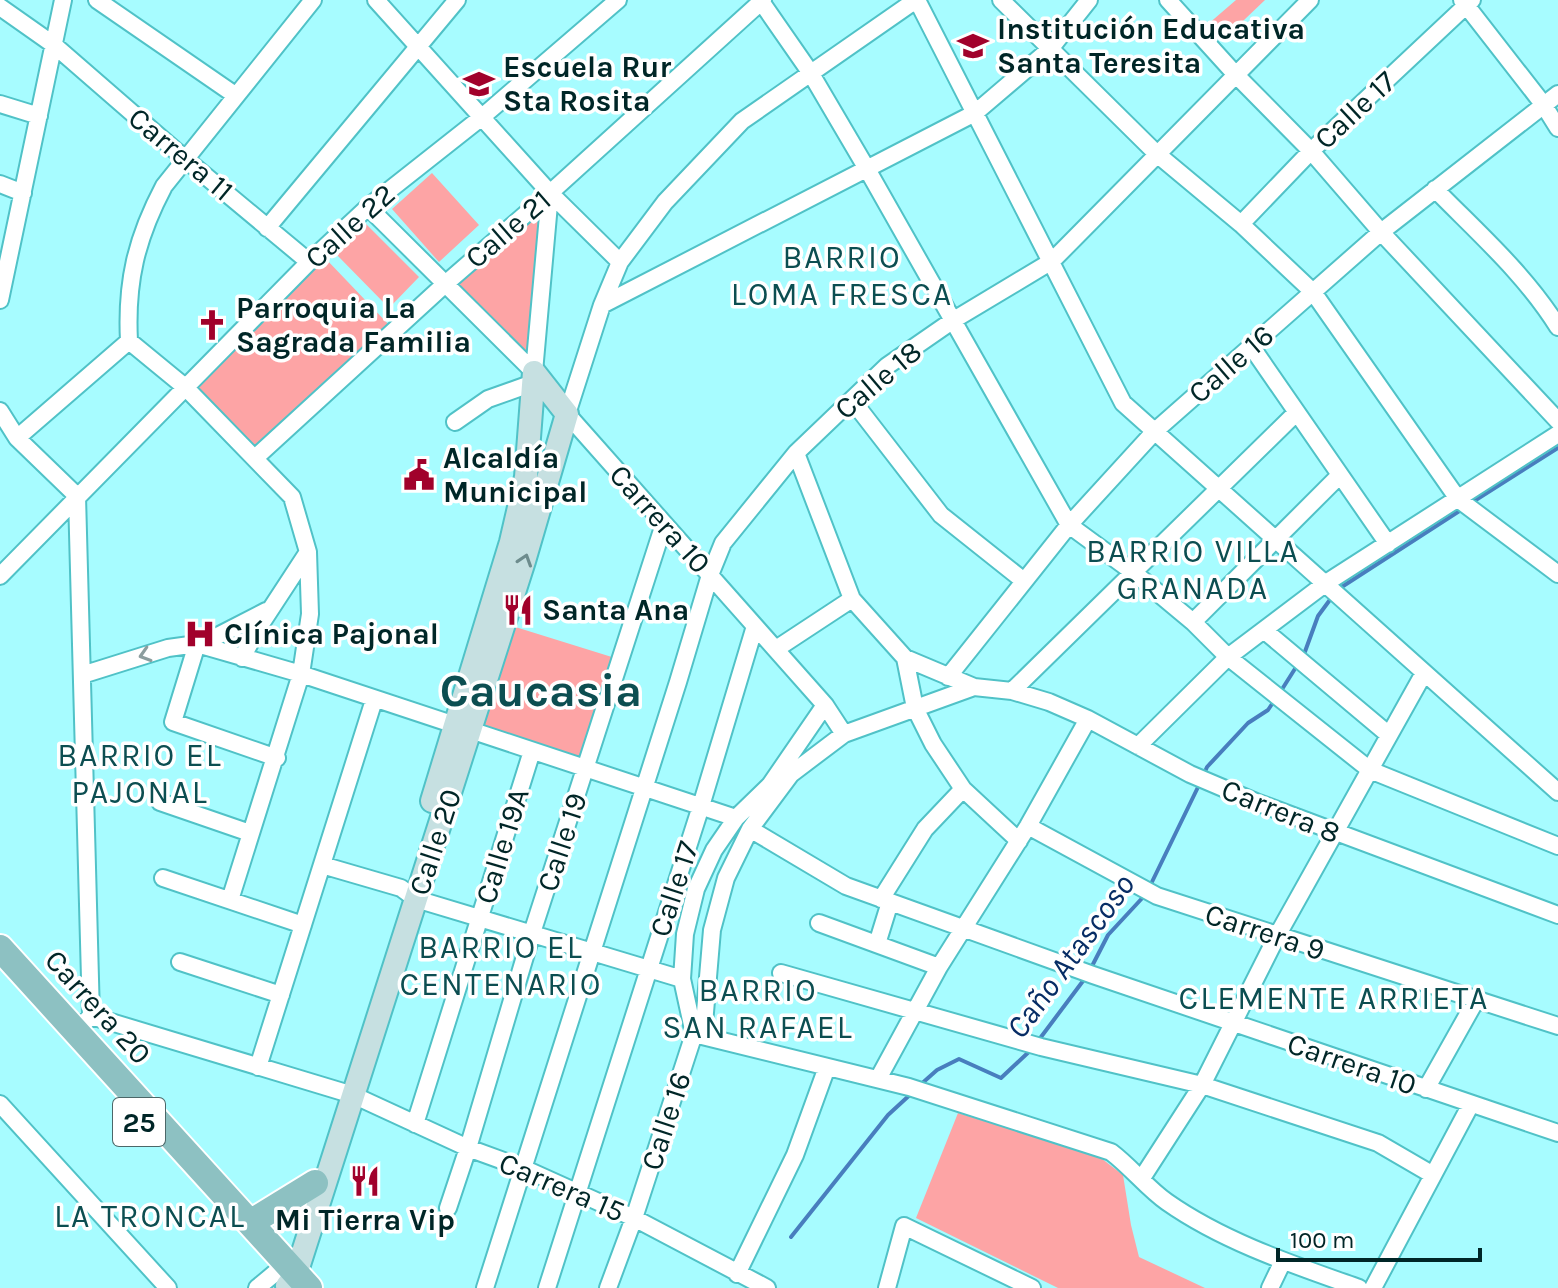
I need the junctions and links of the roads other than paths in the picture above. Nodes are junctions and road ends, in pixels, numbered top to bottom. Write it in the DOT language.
graph roads {
  1 [pos="63,0"];
  2 [pos="97,0"];
  3 [pos="313,0"];
  4 [pos="376,0"];
  5 [pos="457,0"];
  6 [pos="618,0"];
  7 [pos="916,0"];
  8 [pos="1001,0"];
  9 [pos="1089,0"];
  10 [pos="1168,0"];
  11 [pos="1310,0"];
  12 [pos="761,1"];
  13 [pos="1467,1"];
  14 [pos="0,7"];
  15 [pos="117,7"];
  16 [pos="54,45"];
  17 [pos="419,47"];
  18 [pos="1050,49"];
  19 [pos="810,72"];
  20 [pos="1236,75"];
  21 [pos="1558,94"];
  22 [pos="235,95"];
  23 [pos="0,104"];
  24 [pos="1543,104"];
  25 [pos="975,113"];
  26 [pos="39,116"];
  27 [pos="482,117"];
  28 [pos="1558,128"];
  29 [pos="1311,151"];
  30 [pos="1157,154"];
  31 [pos="184,158"];
  32 [pos="867,169"];
  33 [pos="0,184"];
  34 [pos="1435,189"];
  35 [pos="23,193"];
  36 [pos="550,193"];
  37 [pos="368,207"];
  38 [pos="1241,224"];
  39 [pos="267,228"];
  40 [pos="1381,232"];
  41 [pos="6,244"];
  42 [pos="1052,261"];
  43 [pos="309,262"];
  44 [pos="620,262"];
  45 [pos="444,285"];
  46 [pos="1313,292"];
  47 [pos="0,300"];
  48 [pos="602,305"];
  49 [pos="952,321"];
  50 [pos="1558,327"];
  51 [pos="129,341"];
  52 [pos="1251,346"];
  53 [pos="534,378"];
  54 [pos="185,387"];
  55 [pos="852,400"];
  56 [pos="1296,413"];
  57 [pos="0,414"];
  58 [pos="567,414"];
  59 [pos="1558,421"];
  60 [pos="455,422"];
  61 [pos="1155,431"];
  62 [pos="1558,434"];
  63 [pos="17,438"];
  64 [pos="796,453"];
  65 [pos="255,458"];
  66 [pos="1340,475"];
  67 [pos="1218,488"];
  68 [pos="77,496"];
  69 [pos="1464,504"];
  70 [pos="664,524"];
  71 [pos="1069,525"];
  72 [pos="1276,539"];
  73 [pos="1388,544"];
  74 [pos="308,552"];
  75 [pos="1133,572"];
  76 [pos="1558,574"];
  77 [pos="710,575"];
  78 [pos="0,576"];
  79 [pos="1024,581"];
  80 [pos="1333,589"];
  81 [pos="852,599"];
  82 [pos="271,609"];
  83 [pos="1193,622"];
  84 [pos="755,626"];
  85 [pos="1265,631"];
  86 [pos="198,645"];
  87 [pos="776,649"];
  88 [pos="1228,657"];
  89 [pos="242,658"];
  90 [pos="905,658"];
  91 [pos="1424,673"];
  92 [pos="301,674"];
  93 [pos="82,675"];
  94 [pos="948,677"];
  95 [pos="974,687"];
  96 [pos="1012,691"];
  97 [pos="374,700"];
  98 [pos="825,705"];
  99 [pos="915,708"];
  100 [pos="1088,719"];
  101 [pos="462,728"];
  102 [pos="844,734"];
  103 [pos="1389,735"];
  104 [pos="1138,746"];
  105 [pos="532,751"];
  106 [pos="277,758"];
  107 [pos="586,769"];
  108 [pos="1370,770"];
  109 [pos="643,787"];
  110 [pos="963,789"];
  111 [pos="1558,792"];
  112 [pos="160,802"];
  113 [pos="701,806"];
  114 [pos="736,818"];
  115 [pos="750,829"];
  116 [pos="250,833"];
  117 [pos="1024,833"];
  118 [pos="1335,833"];
  119 [pos="1558,846"];
  120 [pos="322,865"];
  121 [pos="163,878"];
  122 [pos="410,894"];
  123 [pos="230,900"];
  124 [pos="885,901"];
  125 [pos="1558,915"];
  126 [pos="480,918"];
  127 [pos="819,923"];
  128 [pos="303,925"];
  129 [pos="963,929"];
  130 [pos="532,933"];
  131 [pos="1277,936"];
  132 [pos="877,944"];
  133 [pos="0,948"];
  134 [pos="591,951"];
  135 [pos="180,962"];
  136 [pos="939,967"];
  137 [pos="649,969"];
  138 [pos="0,973"];
  139 [pos="781,973"];
  140 [pos="682,979"];
  141 [pos="281,995"];
  142 [pos="1476,1000"];
  143 [pos="917,1011"];
  144 [pos="84,1024"];
  145 [pos="1234,1024"];
  146 [pos="1558,1026"];
  147 [pos="698,1035"];
  148 [pos="258,1067"];
  149 [pos="827,1067"];
  150 [pos="878,1079"];
  151 [pos="1202,1085"];
  152 [pos="1426,1089"];
  153 [pos="348,1094"];
  154 [pos="0,1104"];
  155 [pos="1471,1104"];
  156 [pos="415,1124"];
  157 [pos="1558,1133"];
  158 [pos="468,1148"];
  159 [pos="523,1168"];
  160 [pos="1433,1175"];
  161 [pos="1142,1178"];
  162 [pos="315,1183"];
  163 [pos="577,1192"];
  164 [pos="448,1208"];
  165 [pos="634,1218"];
  166 [pos="250,1223"];
  167 [pos="1283,1261"];
  168 [pos="737,1274"];
  169 [pos="285,1280"];
  170 [pos="168,1288"];
  171 [pos="485,1288"];
  172 [pos="547,1288"];
  173 [pos="608,1288"];
  174 [pos="767,1288"];
  175 [pos="887,1288"];
  176 [pos="1032,1288"];
  177 [pos="1270,1288"];
  178 [pos="1359,1288"];
  179 [pos="1373,1288"];
  1 -- 16 [label="street"];
  2 -- 15 [label="street"];
  3 -- 22 [label="street"];
  4 -- 17 [label="street"];
  5 -- 17 [label="street"];
  6 -- 27 [label="street, Calle 22"];
  7 -- 19 [label="street"];
  7 -- 25 [label="street"];
  8 -- 18 [label="street"];
  9 -- 18 [label="street"];
  10 -- 20 [label="street"];
  11 -- 20 [label="street, Calle 18"];
  12 -- 19 [label="street"];
  12 -- 36 [label="street, Calle 21"];
  13 -- 24 [label="street"];
  13 -- 29 [label="street, Calle 17"];
  14 -- 16 [label="street, Carrera 11"];
  15 -- 22 [label="street"];
  16 -- 26 [label="street"];
  16 -- 31 [label="street, Carrera 11"];
  17 -- 27 [label="street"];
  17 -- 39 [label="street"];
  18 -- 25 [label="street"];
  18 -- 30 [label="street"];
  19 -- 32 [label="street"];
  19 -- 44 [label="street"];
  20 -- 29 [label="street"];
  20 -- 30 [label="street, Calle 18"];
  21 -- 24 [label="street, Calle 16"];
  22 -- 31 [label="street"];
  23 -- 26 [label="street"];
  24 -- 28 [label="street"];
  24 -- 34 [label="street, Calle 16"];
  25 -- 32 [label="street"];
  25 -- 42 [label="street"];
  26 -- 35 [label="street"];
  27 -- 36 [label="street"];
  27 -- 37 [label="street, Calle 22"];
  29 -- 38 [label="street, Calle 17"];
  29 -- 40 [label="street"];
  30 -- 38 [label="street"];
  30 -- 42 [label="street, Calle 18"];
  31 -- 39 [label="street, Carrera 11"];
  31 -- 51 [label="street"];
  32 -- 48 [label="street"];
  32 -- 49 [label="street"];
  33 -- 35 [label="street"];
  34 -- 40 [label="street, Calle 16"];
  34 -- 50 [label="street"];
  35 -- 41 [label="street"];
  36 -- 44 [label="street"];
  36 -- 45 [label="street, Calle 21"];
  36 -- 53 [label="street"];
  37 -- 43 [label="street, Calle 22"];
  37 -- 45 [label="street, Carrera 10"];
  38 -- 46 [label="street"];
  39 -- 43 [label="street, Carrera 11"];
  40 -- 46 [label="street, Calle 16"];
  40 -- 59 [label="street"];
  41 -- 47 [label="street"];
  42 -- 49 [label="street, Calle 18"];
  42 -- 61 [label="street"];
  43 -- 54 [label="street, Calle 22"];
  44 -- 48 [label="street"];
  45 -- 53 [label="street, Carrera 10"];
  45 -- 65 [label="street, Calle 21"];
  46 -- 52 [label="street, Calle 16"];
  46 -- 69 [label="street"];
  48 -- 58 [label="street"];
  49 -- 55 [label="street, Calle 18"];
  49 -- 71 [label="street"];
  51 -- 54 [label="street"];
  51 -- 63 [label="street"];
  52 -- 56 [label="street"];
  52 -- 61 [label="street, Calle 16"];
  53 -- 58 [label="street, Carrera 10"];
  53 -- 60 [label="street"];
  53 -- 101 [label="street, Calle 20"];
  54 -- 65 [label="street"];
  54 -- 68 [label="street, Calle 22"];
  55 -- 64 [label="street, Calle 18"];
  55 -- 79 [label="street"];
  56 -- 66 [label="street"];
  56 -- 67 [label="street"];
  57 -- 63 [label="street"];
  58 -- 70 [label="street, Carrera 10"];
  101 -- 58 [label="street, Calle 20, one-way"];
  61 -- 67 [label="street"];
  61 -- 71 [label="street, Calle 16"];
  62 -- 69 [label="street"];
  63 -- 68 [label="street"];
  64 -- 77 [label="street, Calle 18"];
  64 -- 81 [label="street"];
  65 -- 74 [label="street"];
  66 -- 72 [label="street"];
  66 -- 73 [label="street"];
  67 -- 72 [label="street"];
  67 -- 75 [label="street"];
  68 -- 78 [label="street, Calle 22"];
  68 -- 93 [label="street"];
  69 -- 73 [label="street"];
  69 -- 76 [label="street"];
  70 -- 77 [label="street, Carrera 10"];
  70 -- 107 [label="street, Calle 19"];
  71 -- 75 [label="street"];
  71 -- 79 [label="street, Calle 16"];
  72 -- 80 [label="street"];
  72 -- 83 [label="street"];
  73 -- 80 [label="street"];
  74 -- 82 [label="street"];
  74 -- 92 [label="street"];
  75 -- 83 [label="street"];
  75 -- 96 [label="street"];
  77 -- 84 [label="street, Carrera 10"];
  77 -- 109 [label="street, Calle 18"];
  79 -- 94 [label="street, Calle 16"];
  80 -- 85 [label="street"];
  80 -- 91 [label="street"];
  81 -- 87 [label="street"];
  81 -- 90 [label="street"];
  82 -- 86 [label="street"];
  82 -- 89 [label="street"];
  83 -- 88 [label="street"];
  84 -- 87 [label="street, Carrera 10"];
  84 -- 113 [label="street, Calle 17"];
  85 -- 88 [label="street"];
  85 -- 103 [label="street"];
  86 -- 89 [label="street"];
  86 -- 93 [label="street, one-way"];
  86 -- 106 [label="street"];
  87 -- 98 [label="street, Carrera 10"];
  88 -- 104 [label="street"];
  88 -- 108 [label="street"];
  89 -- 92 [label="street"];
  90 -- 94 [label="street"];
  90 -- 99 [label="street, Carrera 9"];
  91 -- 103 [label="street"];
  91 -- 111 [label="street"];
  92 -- 97 [label="street"];
  92 -- 106 [label="street"];
  93 -- 144 [label="street"];
  94 -- 95 [label="street"];
  95 -- 96 [label="street, Carrera 8"];
  95 -- 99 [label="street, Calle 16"];
  96 -- 100 [label="street, Carrera 8"];
  97 -- 101 [label="street"];
  97 -- 120 [label="street"];
  98 -- 102 [label="street, Carrera 10"];
  98 -- 114 [label="street, Calle 16"];
  99 -- 102 [label="street, Calle 16"];
  99 -- 110 [label="street, Carrera 9"];
  100 -- 104 [label="street, Carrera 8"];
  100 -- 117 [label="street"];
  101 -- 105 [label="street"];
  101 -- 122 [label="street, Calle 20"];
  102 -- 115 [label="street, Calle 16"];
  103 -- 108 [label="street"];
  104 -- 118 [label="street, Carrera 8"];
  105 -- 107 [label="street"];
  105 -- 126 [label="street, Calle 19A"];
  106 -- 116 [label="street"];
  107 -- 109 [label="street"];
  107 -- 130 [label="street, Calle 19"];
  108 -- 118 [label="street"];
  108 -- 119 [label="street"];
  109 -- 113 [label="street"];
  109 -- 134 [label="street, Calle 18"];
  110 -- 117 [label="street, Carrera 9"];
  110 -- 124 [label="street"];
  112 -- 116 [label="street"];
  113 -- 114 [label="street"];
  113 -- 137 [label="street, Calle 17"];
  114 -- 140 [label="street, Calle 16"];
  115 -- 124 [label="street, Carrera 10"];
  115 -- 147 [label="street, Calle 16"];
  116 -- 123 [label="street"];
  117 -- 129 [label="street"];
  117 -- 131 [label="street, Carrera 9"];
  118 -- 125 [label="street, Carrera 8"];
  118 -- 131 [label="street"];
  120 -- 122 [label="street"];
  120 -- 128 [label="street"];
  121 -- 123 [label="street"];
  122 -- 126 [label="street"];
  122 -- 153 [label="street, Calle 20"];
  123 -- 128 [label="street"];
  124 -- 129 [label="street, Carrera 10"];
  124 -- 132 [label="street"];
  126 -- 130 [label="street"];
  126 -- 156 [label="street, Calle 19A"];
  127 -- 132 [label="street"];
  128 -- 141 [label="street"];
  129 -- 136 [label="street"];
  129 -- 145 [label="street, Carrera 10"];
  130 -- 134 [label="street"];
  130 -- 158 [label="street, Calle 19"];
  131 -- 142 [label="street, Carrera 9"];
  131 -- 145 [label="street"];
  132 -- 136 [label="street"];
  133 -- 144 [label="main road, Carrera 20 / 25"];
  134 -- 137 [label="street"];
  134 -- 159 [label="street, Calle 18"];
  135 -- 141 [label="street"];
  136 -- 143 [label="street"];
  137 -- 140 [label="street"];
  137 -- 163 [label="street, Calle 17"];
  138 -- 169 [label="main road, Carrera 20 / 25"];
  139 -- 143 [label="street"];
  140 -- 147 [label="street, Calle 16"];
  141 -- 148 [label="street"];
  142 -- 146 [label="street, Carrera 9"];
  142 -- 152 [label="street"];
  143 -- 150 [label="street"];
  143 -- 151 [label="street"];
  144 -- 148 [label="street"];
  144 -- 166 [label="main road, Carrera 20 / 25"];
  145 -- 151 [label="street"];
  145 -- 152 [label="street, Carrera 10"];
  147 -- 149 [label="street"];
  147 -- 165 [label="street, Calle 16"];
  148 -- 153 [label="street, Carrera 15"];
  149 -- 150 [label="street"];
  149 -- 168 [label="street"];
  150 -- 161 [label="street"];
  151 -- 160 [label="street"];
  151 -- 161 [label="street"];
  152 -- 155 [label="street, Carrera 10"];
  153 -- 156 [label="street, Carrera 15"];
  153 -- 162 [label="street, Calle 20"];
  153 -- 169 [label="street, Calle 20"];
  154 -- 170 [label="street"];
  155 -- 157 [label="street, Carrera 10"];
  155 -- 160 [label="street"];
  156 -- 158 [label="street, Carrera 15"];
  158 -- 159 [label="street, Carrera 15"];
  158 -- 164 [label="street, Calle 19"];
  159 -- 163 [label="street, Carrera 15"];
  159 -- 171 [label="street, Calle 18"];
  160 -- 179 [label="street"];
  161 -- 167 [label="street"];
  162 -- 166 [label="main road"];
  162 -- 169 [label="street, Calle 20"];
  163 -- 165 [label="street, Carrera 15"];
  163 -- 172 [label="street, Calle 17"];
  165 -- 168 [label="street, Carrera 15"];
  165 -- 173 [label="street, Calle 16"];
  166 -- 169 [label="main road, Carrera 20 / 25"];
  167 -- 177 [label="street"];
  167 -- 178 [label="street"];
  168 -- 174 [label="street, Carrera 15"];
  175 -- 176 [label="street"];
}
